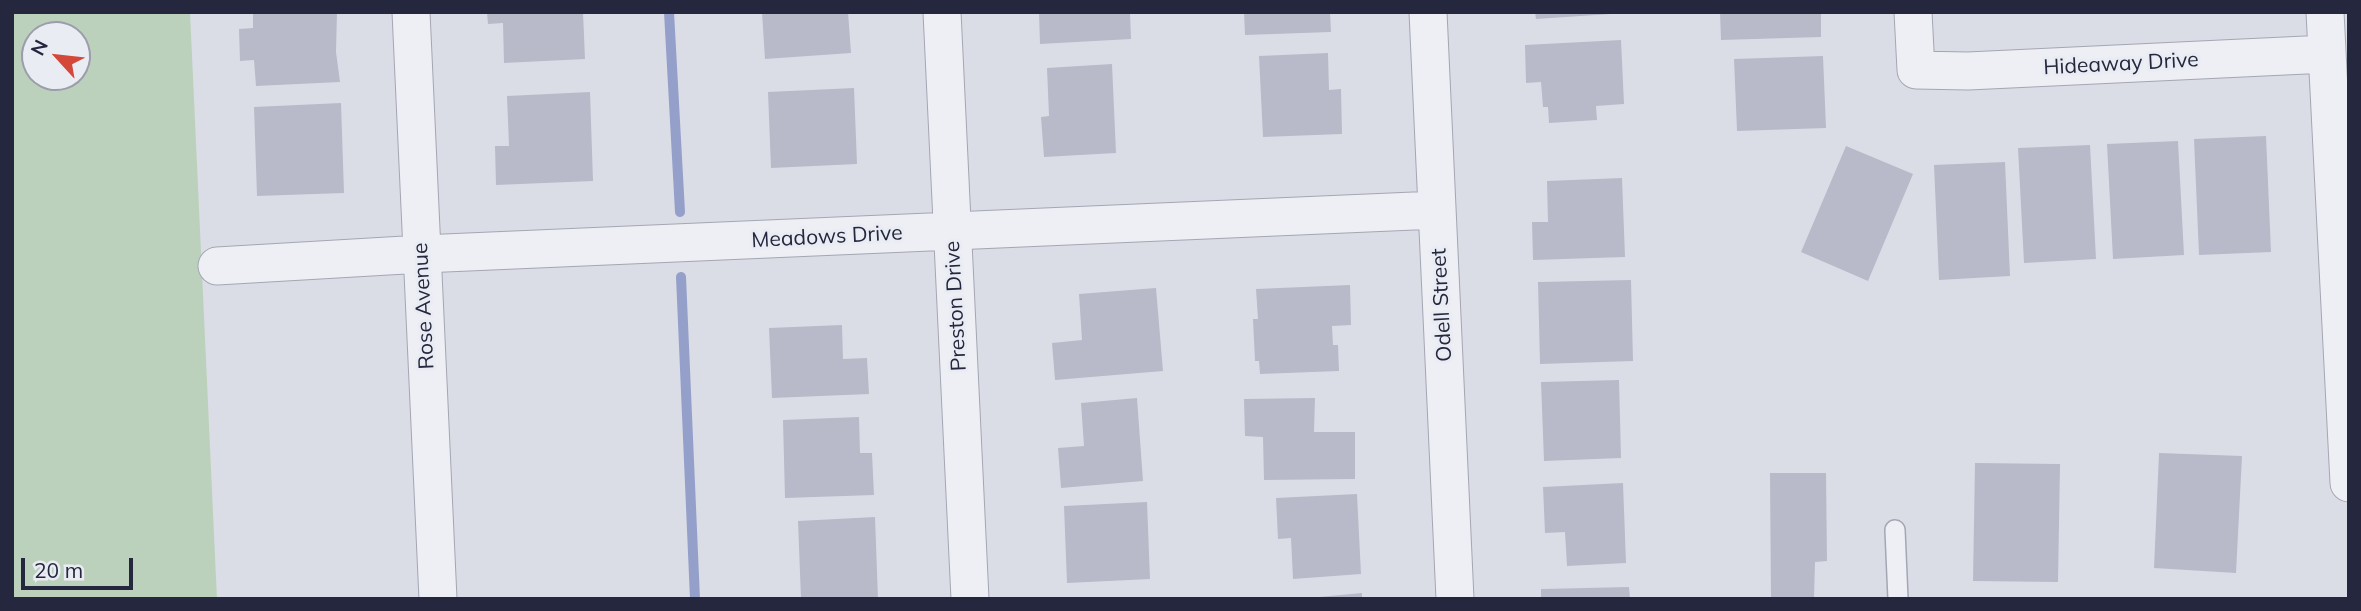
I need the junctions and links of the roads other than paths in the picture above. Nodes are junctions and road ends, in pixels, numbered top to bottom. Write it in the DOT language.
graph roads {
  1 [pos="411,12"];
  2 [pos="942,12"];
  3 [pos="1428,12"];
  4 [pos="1913,12"];
  5 [pos="2325,12"];
  6 [pos="2327,54"];
  7 [pos="1437,210"];
  8 [pos="952,231"];
  9 [pos="422,254"];
  10 [pos="217,266"];
  11 [pos="2349,483"];
  12 [pos="1895,530"];
  13 [pos="438,599"];
  14 [pos="970,599"];
  15 [pos="1455,599"];
  16 [pos="1898,599"];
  1 -- 9 [label="street, Rose Avenue"];
  2 -- 8 [label="street, Preston Drive"];
  3 -- 7 [label="street, Odell Street"];
  4 -- 6 [label="street, Hideaway Drive"];
  5 -- 6 [label="street"];
  6 -- 11 [label="street"];
  7 -- 8 [label="street, Meadows Drive"];
  7 -- 15 [label="street, Odell Street"];
  8 -- 9 [label="street, Meadows Drive"];
  8 -- 14 [label="street, Preston Drive"];
  9 -- 10 [label="street, Meadows Drive"];
  9 -- 13 [label="street, Rose Avenue"];
  12 -- 16 [label="lane"];
}
